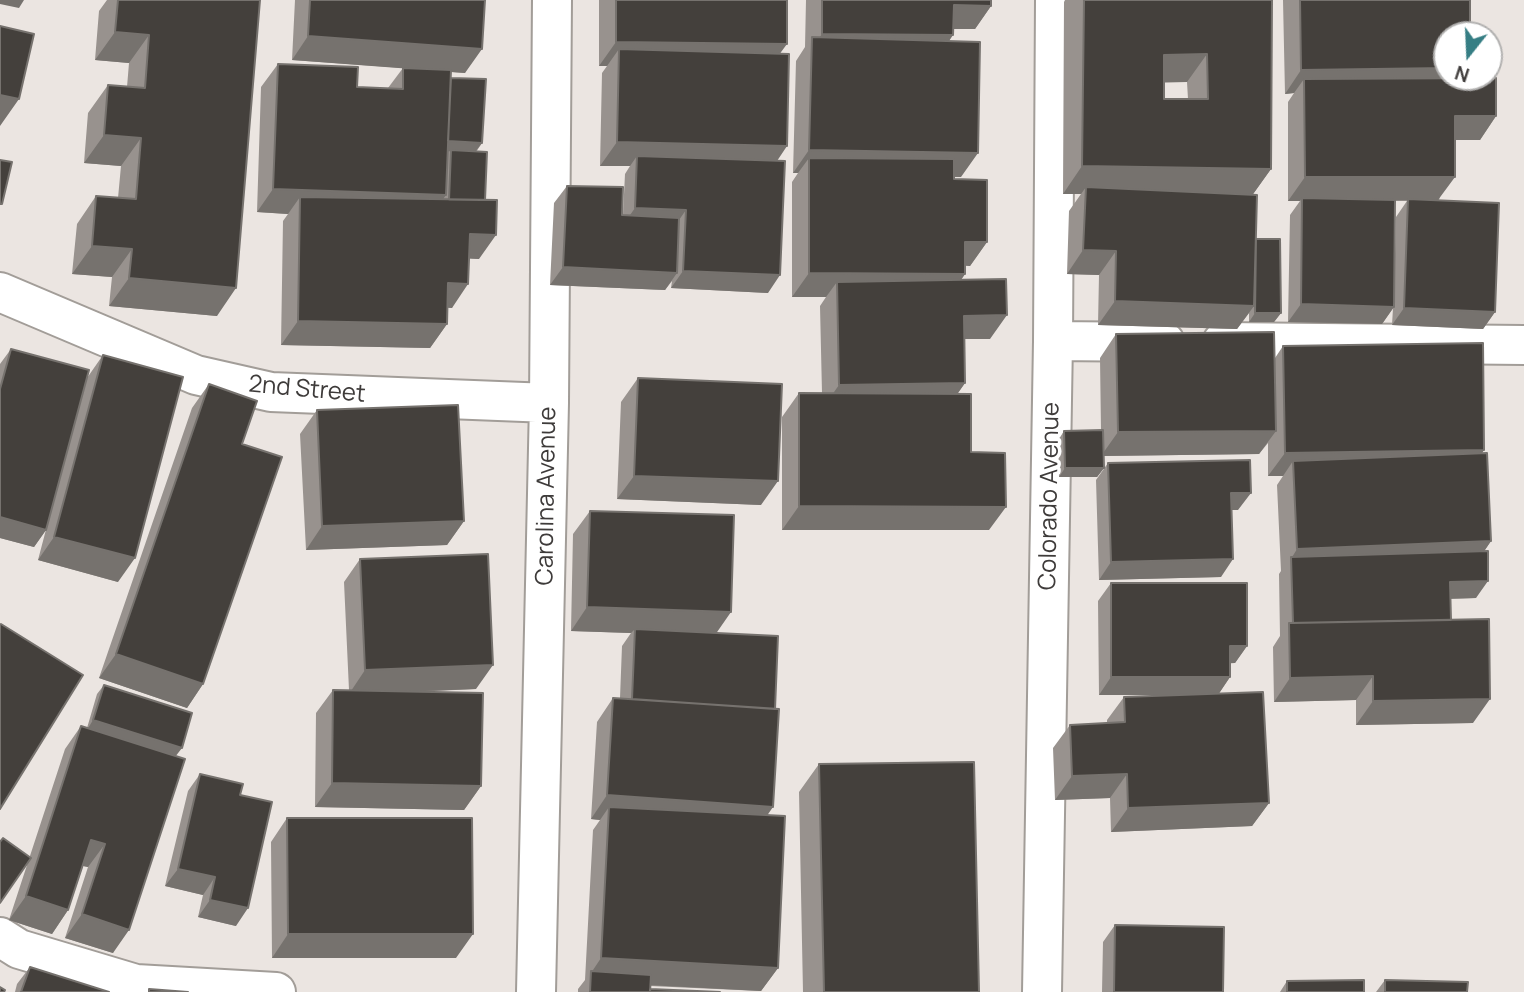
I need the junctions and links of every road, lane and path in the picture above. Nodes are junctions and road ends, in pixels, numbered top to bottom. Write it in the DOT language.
graph roads {
  1 [pos="552,0"];
  2 [pos="1055,0"];
  3 [pos="0,292"];
  4 [pos="1053,341"];
  5 [pos="1524,345"];
  6 [pos="549,403"];
  7 [pos="0,937"];
  8 [pos="276,992"];
  9 [pos="536,992"];
  10 [pos="1042,992"];
  1 -- 6 [label="street, Carolina Avenue"];
  2 -- 4 [label="street, Colorado Avenue"];
  3 -- 6 [label="street, 2nd Street"];
  4 -- 5 [label="street"];
  4 -- 10 [label="street, Colorado Avenue"];
  6 -- 9 [label="street, Carolina Avenue"];
  7 -- 8 [label="street"];
}
